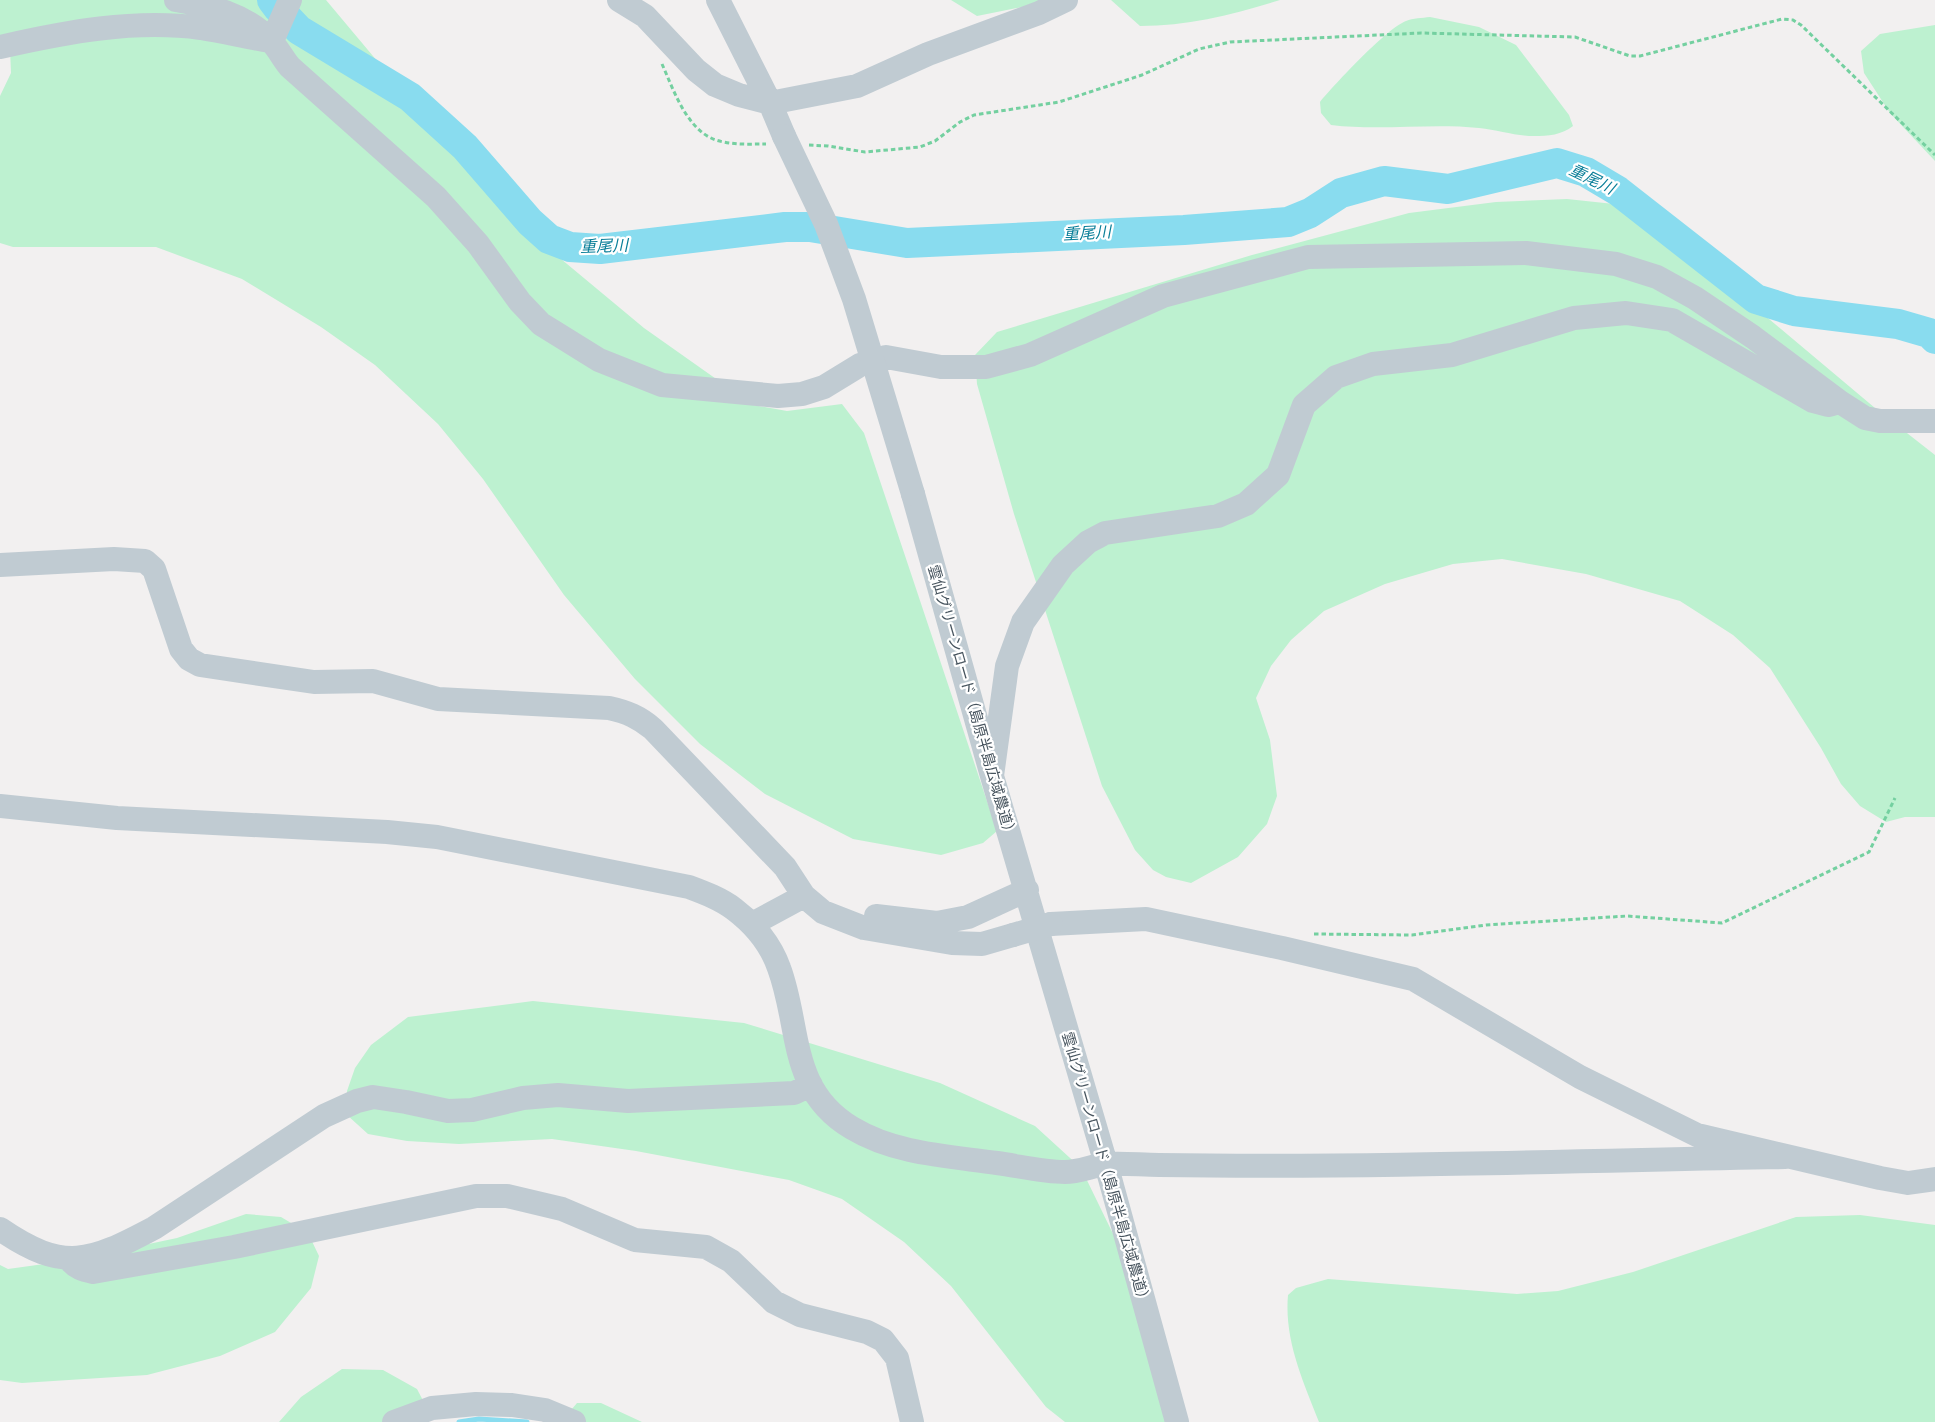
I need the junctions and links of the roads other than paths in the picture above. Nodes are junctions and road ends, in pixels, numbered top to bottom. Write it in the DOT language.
graph roads {
  1 [pos="176,0"];
  2 [pos="619,0"];
  3 [pos="718,0"];
  4 [pos="1066,0"];
  5 [pos="283,16"];
  6 [pos="0,47"];
  7 [pos="770,103"];
  8 [pos="1840,402"];
  9 [pos="1935,421"];
  10 [pos="0,565"];
  11 [pos="992,776"];
  12 [pos="0,806"];
  13 [pos="1027,890"];
  14 [pos="804,896"];
  15 [pos="844,921"];
  16 [pos="752,924"];
  17 [pos="811,1085"];
  18 [pos="1785,1157"];
  19 [pos="1106,1164"];
  20 [pos="1935,1179"];
  21 [pos="0,1229"];
  22 [pos="70,1260"];
  23 [pos="1174,1412"];
  24 [pos="394,1422"];
  25 [pos="574,1422"];
  26 [pos="912,1422"];
  1 -- 5 [label="street"];
  2 -- 7 [label="street"];
  3 -- 7 [label="street, 雲仙グリーンロード（島原半島広域農道）"];
  4 -- 7 [label="street"];
  5 -- 6 [label="street"];
  5 -- 8 [label="street"];
  7 -- 11 [label="street, 雲仙グリーンロード（島原半島広域農道）, bridge"];
  8 -- 9 [label="street"];
  8 -- 11 [label="street"];
  10 -- 14 [label="street"];
  11 -- 13 [label="street, 雲仙グリーンロード（島原半島広域農道）"];
  12 -- 16 [label="street"];
  13 -- 15 [label="street"];
  13 -- 19 [label="street, 雲仙グリーンロード（島原半島広域農道）"];
  14 -- 15 [label="street"];
  14 -- 16 [label="street"];
  15 -- 18 [label="street, bridge"];
  16 -- 17 [label="street"];
  17 -- 19 [label="street"];
  17 -- 22 [label="street"];
  18 -- 19 [label="street"];
  18 -- 20 [label="street"];
  19 -- 23 [label="street, 雲仙グリーンロード（島原半島広域農道）"];
  21 -- 22 [label="street"];
  22 -- 26 [label="street"];
  24 -- 25 [label="street"];
}
